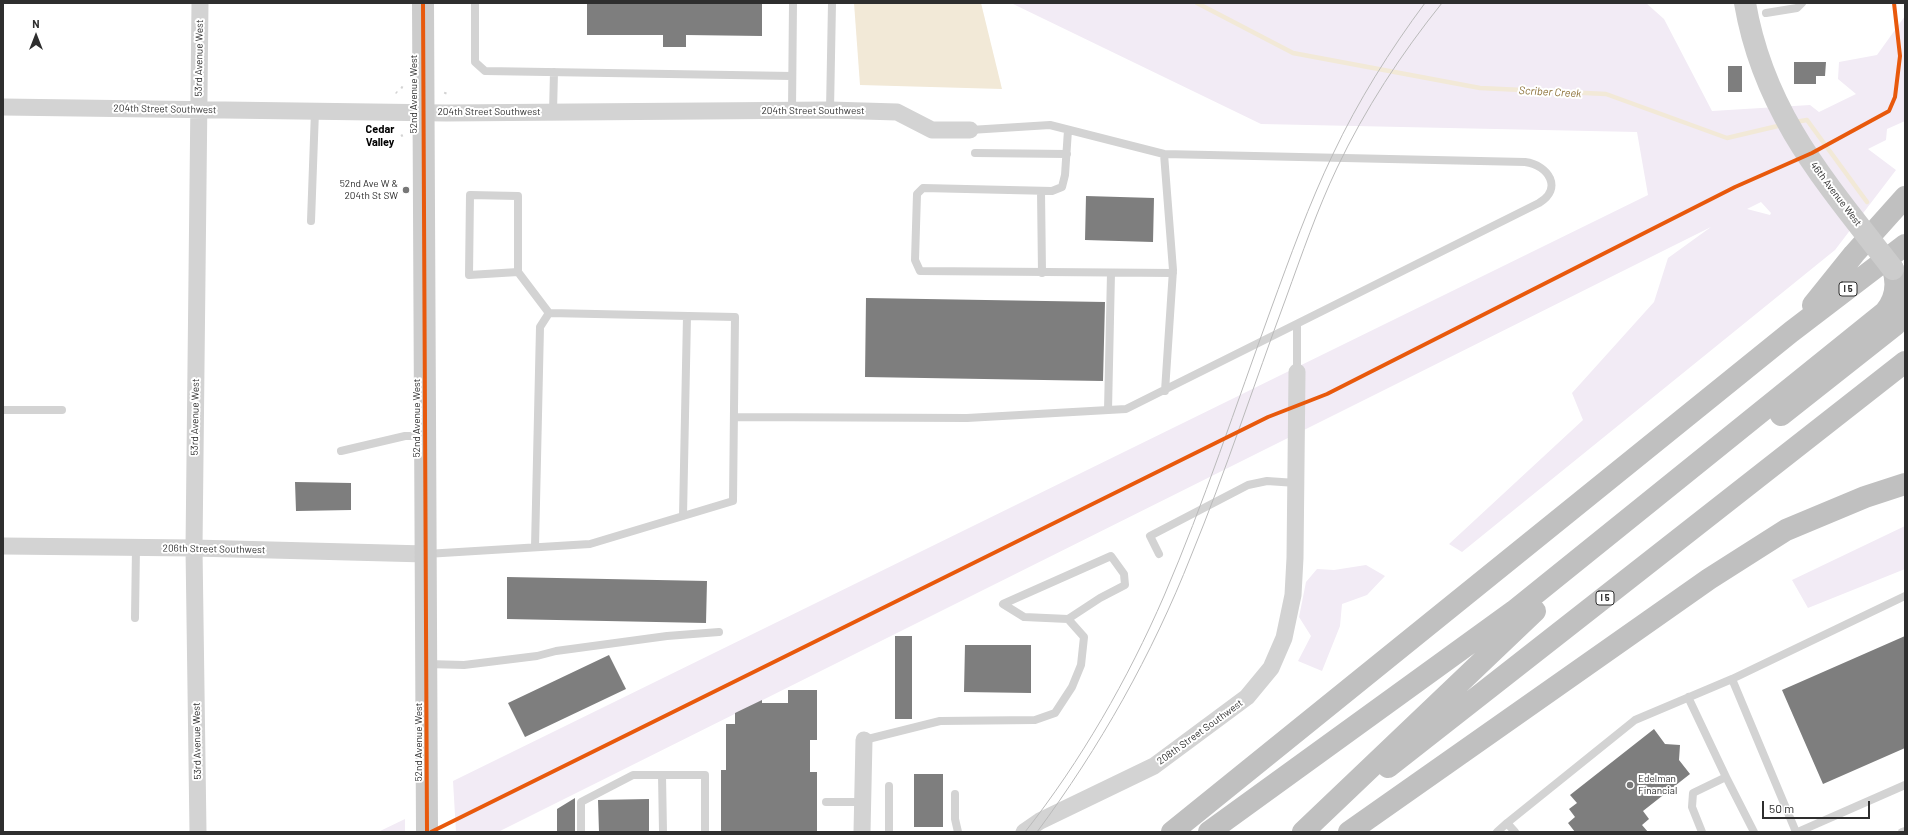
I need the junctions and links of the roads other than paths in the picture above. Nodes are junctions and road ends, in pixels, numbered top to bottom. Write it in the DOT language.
graph roads {
  1 [pos="200,3"];
  2 [pos="423,3"];
  3 [pos="475,3"];
  4 [pos="793,3"];
  5 [pos="832,3"];
  6 [pos="1745,3"];
  7 [pos="1802,3"];
  8 [pos="1766,13"];
  9 [pos="554,72"];
  10 [pos="792,76"];
  11 [pos="3,107"];
  12 [pos="198,110"];
  13 [pos="792,110"];
  14 [pos="830,110"];
  15 [pos="314,111"];
  16 [pos="422,112"];
  17 [pos="553,112"];
  18 [pos="970,130"];
  19 [pos="1068,130"];
  20 [pos="975,153"];
  21 [pos="1067,154"];
  22 [pos="1164,154"];
  23 [pos="1041,191"];
  24 [pos="1905,197"];
  25 [pos="311,221"];
  26 [pos="1905,245"];
  27 [pos="518,272"];
  28 [pos="1042,273"];
  29 [pos="1111,273"];
  30 [pos="1173,273"];
  31 [pos="1901,274"];
  32 [pos="1905,293"];
  33 [pos="1905,302"];
  34 [pos="549,313"];
  35 [pos="687,316"];
  36 [pos="1297,325"];
  37 [pos="1791,332"];
  38 [pos="1905,362"];
  39 [pos="1832,365"];
  40 [pos="1297,372"];
  41 [pos="1165,391"];
  42 [pos="3,410"];
  43 [pos="62,410"];
  44 [pos="1108,410"];
  45 [pos="734,417"];
  46 [pos="426,436"];
  47 [pos="341,451"];
  48 [pos="1296,483"];
  49 [pos="1905,484"];
  50 [pos="683,516"];
  51 [pos="3,546"];
  52 [pos="136,547"];
  53 [pos="535,547"];
  54 [pos="194,548"];
  55 [pos="426,554"];
  56 [pos="1159,554"];
  57 [pos="1905,596"];
  58 [pos="135,618"];
  59 [pos="1068,619"];
  60 [pos="718,632"];
  61 [pos="426,664"];
  62 [pos="1732,679"];
  63 [pos="1688,697"];
  64 [pos="864,740"];
  65 [pos="662,775"];
  66 [pos="1726,777"];
  67 [pos="1904,784"];
  68 [pos="889,786"];
  69 [pos="955,794"];
  70 [pos="826,802"];
  71 [pos="862,802"];
  72 [pos="1507,823"];
  73 [pos="1905,831"];
  74 [pos="198,832"];
  75 [pos="427,832"];
  76 [pos="581,832"];
  77 [pos="663,832"];
  78 [pos="705,832"];
  79 [pos="862,832"];
  80 [pos="889,832"];
  81 [pos="958,832"];
  82 [pos="1024,832"];
  83 [pos="1172,832"];
  84 [pos="1209,832"];
  85 [pos="1303,832"];
  86 [pos="1349,832"];
  87 [pos="1498,832"];
  88 [pos="1515,832"];
  89 [pos="1702,832"];
  90 [pos="1754,832"];
  91 [pos="1797,832"];
  92 [pos="1902,832"];
  1 -- 12 [label="street, 53rd Avenue West"];
  2 -- 16 [label="street, 52nd Avenue West"];
  3 -- 9 [label="lane"];
  4 -- 10 [label="lane"];
  5 -- 14 [label="lane"];
  6 -- 31 [label="street, 46th Avenue West, bridge"];
  7 -- 8 [label="lane"];
  9 -- 10 [label="lane"];
  9 -- 17 [label="lane"];
  10 -- 13 [label="lane"];
  11 -- 12 [label="street, 204th Street Southwest"];
  12 -- 15 [label="street, 204th Street Southwest"];
  12 -- 54 [label="street, 53rd Avenue West"];
  13 -- 14 [label="street, 204th Street Southwest"];
  13 -- 17 [label="street, 204th Street Southwest"];
  14 -- 18 [label="street, 204th Street Southwest"];
  15 -- 16 [label="street, 204th Street Southwest"];
  15 -- 25 [label="lane"];
  16 -- 17 [label="street, 204th Street Southwest"];
  16 -- 46 [label="street, 52nd Avenue West"];
  18 -- 19 [label="lane"];
  19 -- 21 [label="lane"];
  19 -- 22 [label="lane"];
  20 -- 21 [label="lane"];
  21 -- 23 [label="lane"];
  22 -- 30 [label="lane"];
  22 -- 36 [label="lane"];
  23 -- 28 [label="lane"];
  23 -- 28 [label="lane"];
  24 -- 37 [label="highway"];
  26 -- 37 [label="highway, I 5"];
  27 -- 27 [label="lane"];
  27 -- 34 [label="lane"];
  28 -- 29 [label="lane"];
  29 -- 30 [label="lane"];
  29 -- 44 [label="lane"];
  30 -- 41 [label="lane"];
  31 -- 32 [label="highway"];
  31 -- 39 [label="highway"];
  33 -- 39 [label="highway"];
  34 -- 35 [label="lane"];
  34 -- 53 [label="lane"];
  35 -- 45 [label="lane"];
  35 -- 50 [label="lane"];
  36 -- 40 [label="lane"];
  36 -- 41 [label="lane"];
  37 -- 83 [label="highway, I 5"];
  38 -- 85 [label="highway, I 5"];
  39 -- 84 [label="highway"];
  39 -- 85 [label="highway"];
  40 -- 48 [label="street, 208th Street Southwest"];
  41 -- 44 [label="lane"];
  42 -- 43 [label="lane"];
  44 -- 45 [label="lane"];
  45 -- 50 [label="lane"];
  46 -- 47 [label="lane"];
  46 -- 55 [label="street, 52nd Avenue West"];
  48 -- 56 [label="lane"];
  48 -- 82 [label="street, 208th Street Southwest"];
  49 -- 86 [label="highway"];
  50 -- 53 [label="lane"];
  51 -- 52 [label="street, 206th Street Southwest"];
  52 -- 54 [label="street, 206th Street Southwest"];
  52 -- 58 [label="lane"];
  53 -- 55 [label="lane"];
  54 -- 55 [label="street, 206th Street Southwest"];
  54 -- 74 [label="street, 53rd Avenue West"];
  55 -- 61 [label="street, 52nd Avenue West"];
  57 -- 62 [label="lane"];
  59 -- 59 [label="lane"];
  59 -- 64 [label="lane"];
  60 -- 61 [label="lane"];
  61 -- 75 [label="street, 52nd Avenue West"];
  62 -- 63 [label="lane"];
  62 -- 91 [label="lane"];
  63 -- 66 [label="lane"];
  63 -- 72 [label="lane"];
  64 -- 71 [label="street"];
  65 -- 76 [label="lane"];
  65 -- 77 [label="lane"];
  65 -- 78 [label="lane"];
  66 -- 89 [label="lane"];
  66 -- 90 [label="lane"];
  67 -- 91 [label="lane"];
  68 -- 80 [label="lane"];
  69 -- 81 [label="lane"];
  70 -- 71 [label="lane"];
  71 -- 79 [label="street"];
  72 -- 87 [label="lane"];
  72 -- 88 [label="lane"];
  73 -- 92 [label="lane"];
}
